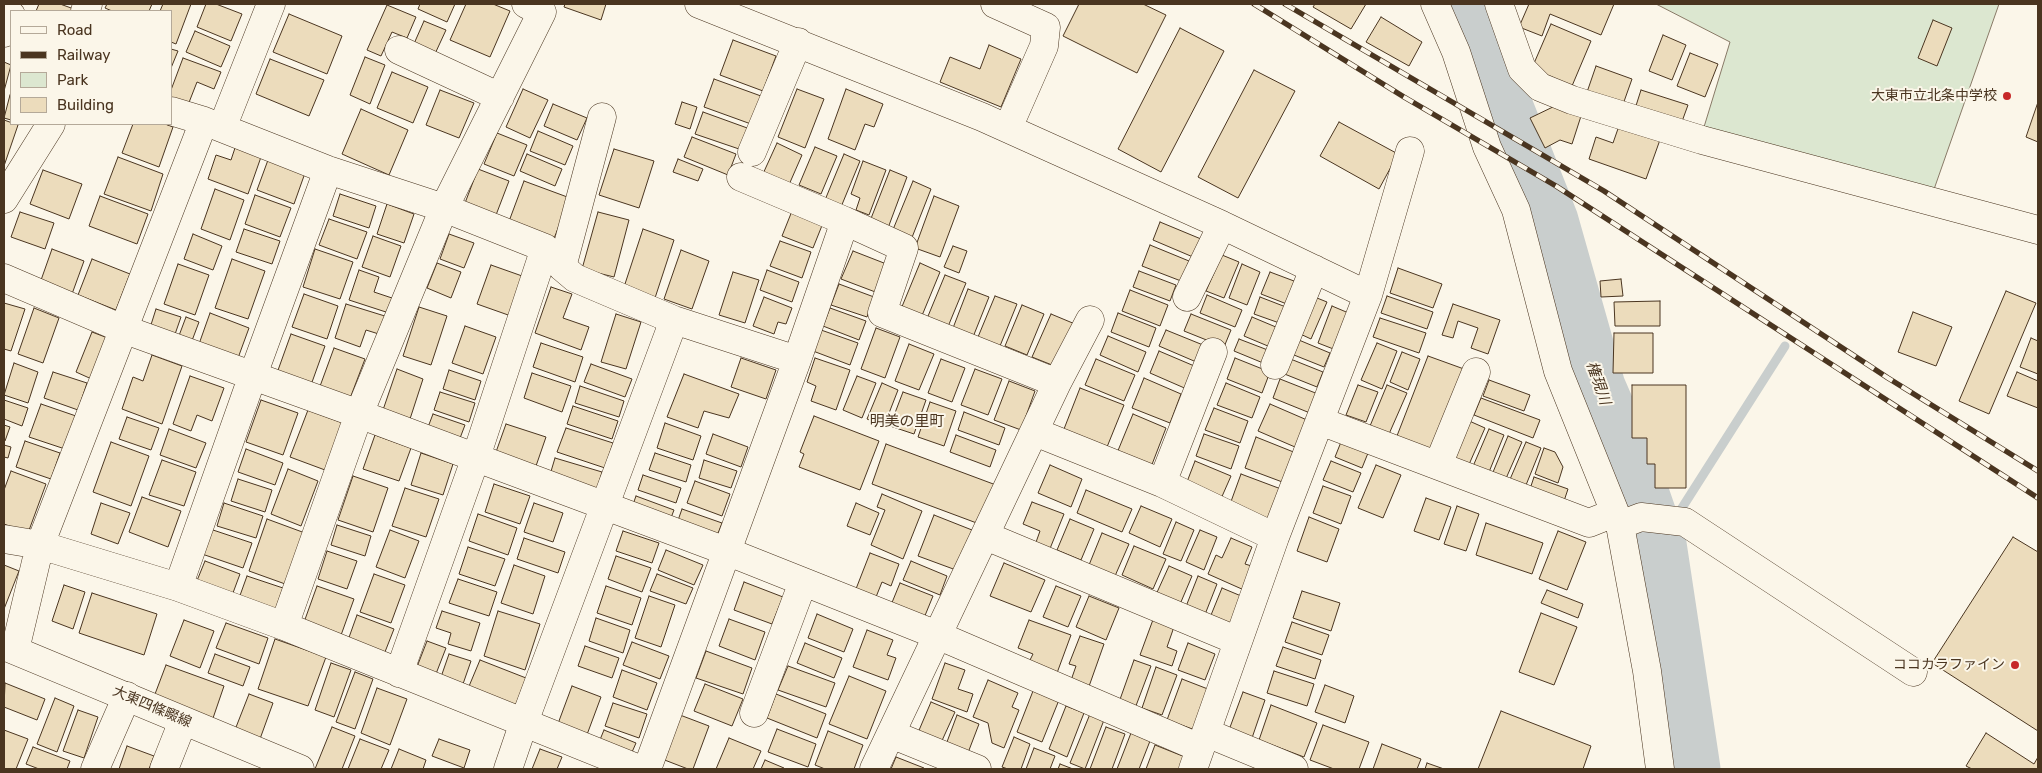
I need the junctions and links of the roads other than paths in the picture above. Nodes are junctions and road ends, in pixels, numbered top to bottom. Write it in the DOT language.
graph roads {
  1 [pos="271,4"];
  2 [pos="526,4"];
  3 [pos="699,4"];
  4 [pos="995,4"];
  5 [pos="1435,4"];
  6 [pos="1499,4"];
  7 [pos="10,18"];
  8 [pos="4,33"];
  9 [pos="798,42"];
  10 [pos="399,50"];
  11 [pos="500,97"];
  12 [pos="172,111"];
  13 [pos="602,117"];
  14 [pos="213,124"];
  15 [pos="50,125"];
  16 [pos="1008,128"];
  17 [pos="1410,151"];
  18 [pos="752,152"];
  19 [pos="328,170"];
  20 [pos="741,177"];
  21 [pos="4,198"];
  22 [pos="444,208"];
  23 [pos="846,221"];
  24 [pos="1222,226"];
  25 [pos="2038,230"];
  26 [pos="554,258"];
  27 [pos="1314,269"];
  28 [pos="4,278"];
  29 [pos="1368,295"];
  30 [pos="1187,297"];
  31 [pos="674,320"];
  32 [pos="1090,320"];
  33 [pos="124,329"];
  34 [pos="1214,352"];
  35 [pos="797,360"];
  36 [pos="1275,365"];
  37 [pos="1476,372"];
  38 [pos="252,375"];
  39 [pos="1057,383"];
  40 [pos="360,414"];
  41 [pos="1320,421"];
  42 [pos="1035,432"];
  43 [pos="476,457"];
  44 [pos="1438,465"];
  45 [pos="1162,483"];
  46 [pos="606,505"];
  47 [pos="1625,518"];
  48 [pos="986,536"];
  49 [pos="1275,538"];
  50 [pos="4,539"];
  51 [pos="40,545"];
  52 [pos="726,551"];
  53 [pos="802,582"];
  54 [pos="178,587"];
  55 [pos="284,626"];
  56 [pos="937,635"];
  57 [pos="1238,641"];
  58 [pos="9,648"];
  59 [pos="1913,672"];
  60 [pos="399,673"];
  61 [pos="127,696"];
  62 [pos="754,713"];
  63 [pos="183,721"];
  64 [pos="524,722"];
  65 [pos="891,734"];
  66 [pos="1200,750"];
  67 [pos="95,769"];
  68 [pos="164,769"];
  69 [pos="300,769"];
  70 [pos="508,769"];
  71 [pos="639,769"];
  72 [pos="646,769"];
  73 [pos="874,769"];
  74 [pos="977,769"];
  75 [pos="1294,769"];
  76 [pos="1660,769"];
  1 -- 14 [label="street"];
  2 -- 11 [label="street"];
  3 -- 9 [label="street"];
  4 -- 16 [label="street"];
  5 -- 47 [label="street"];
  6 -- 25 [label="street"];
  7 -- 8 [label="street"];
  9 -- 16 [label="street"];
  9 -- 18 [label="street"];
  10 -- 11 [label="street"];
  11 -- 22 [label="street"];
  12 -- 14 [label="street"];
  13 -- 26 [label="street"];
  14 -- 19 [label="street"];
  14 -- 33 [label="street"];
  15 -- 21 [label="street"];
  16 -- 24 [label="street"];
  17 -- 29 [label="street"];
  19 -- 22 [label="street"];
  19 -- 38 [label="street"];
  20 -- 23 [label="street"];
  22 -- 26 [label="street"];
  22 -- 40 [label="street"];
  23 -- 35 [label="street"];
  23 -- 39 [label="street"];
  24 -- 27 [label="street"];
  24 -- 30 [label="street"];
  26 -- 31 [label="street"];
  26 -- 43 [label="street"];
  27 -- 29 [label="street"];
  27 -- 36 [label="street"];
  28 -- 33 [label="street"];
  29 -- 41 [label="street"];
  31 -- 35 [label="street"];
  31 -- 46 [label="street"];
  32 -- 39 [label="street"];
  33 -- 38 [label="street"];
  33 -- 51 [label="street"];
  34 -- 45 [label="street"];
  35 -- 52 [label="street"];
  37 -- 44 [label="street"];
  38 -- 40 [label="street"];
  38 -- 54 [label="street"];
  39 -- 42 [label="street"];
  40 -- 43 [label="street"];
  40 -- 55 [label="street"];
  41 -- 44 [label="street"];
  41 -- 49 [label="street"];
  42 -- 45 [label="street"];
  42 -- 48 [label="street"];
  43 -- 46 [label="street"];
  43 -- 60 [label="street"];
  44 -- 47 [label="street"];
  45 -- 49 [label="street"];
  46 -- 52 [label="street"];
  46 -- 64 [label="street"];
  47 -- 59 [label="street"];
  47 -- 76 [label="street"];
  48 -- 56 [label="street"];
  48 -- 57 [label="street"];
  49 -- 57 [label="street"];
  50 -- 51 [label="street"];
  51 -- 54 [label="street"];
  51 -- 58 [label="street"];
  52 -- 53 [label="street"];
  52 -- 72 [label="street"];
  53 -- 56 [label="street"];
  53 -- 62 [label="street"];
  54 -- 55 [label="street"];
  55 -- 60 [label="street"];
  56 -- 65 [label="street"];
  56 -- 66 [label="street"];
  57 -- 66 [label="street"];
  58 -- 61 [label="street, 大東四條畷線"];
  60 -- 64 [label="street"];
  61 -- 63 [label="street, 大東四條畷線"];
  61 -- 67 [label="street"];
  63 -- 68 [label="street"];
  63 -- 69 [label="street, 大東四條畷線"];
  64 -- 70 [label="street"];
  64 -- 71 [label="street"];
  65 -- 73 [label="street"];
  65 -- 74 [label="street"];
  66 -- 75 [label="street"];
}
